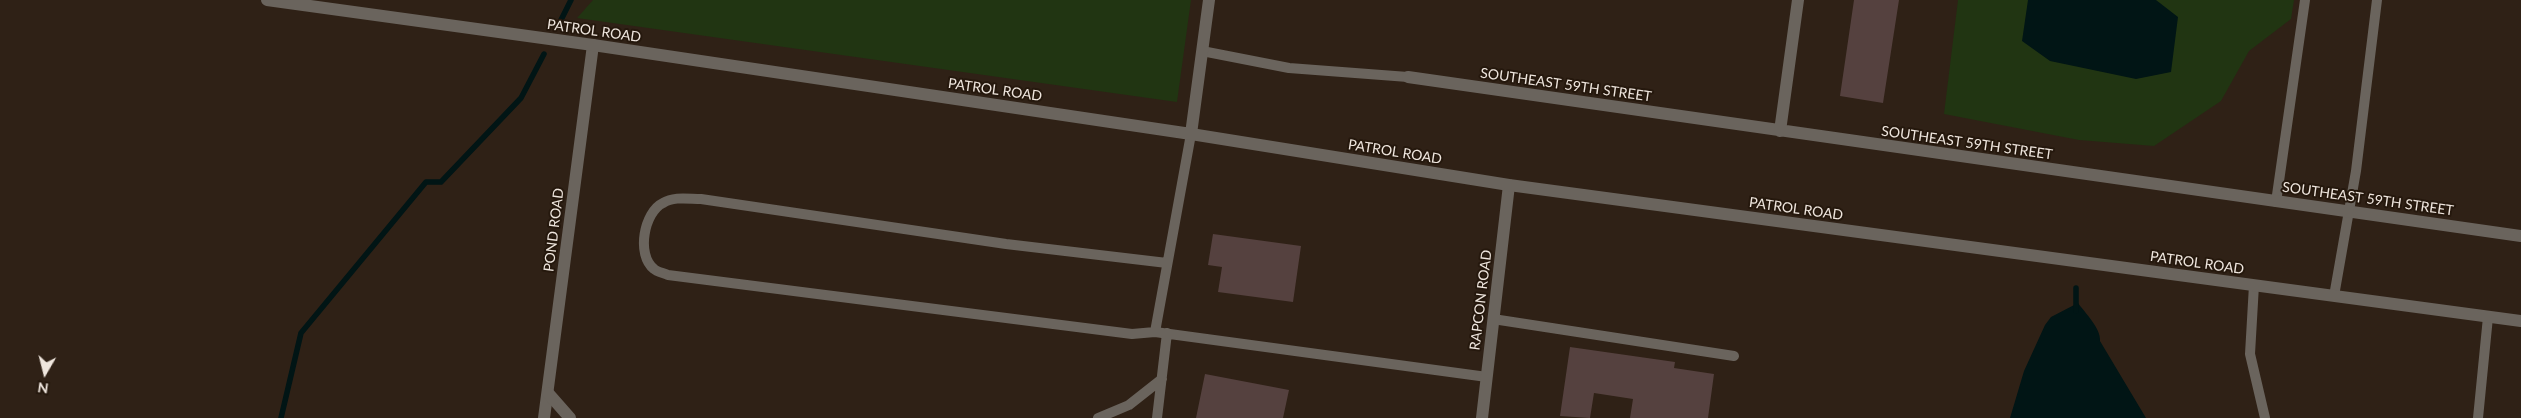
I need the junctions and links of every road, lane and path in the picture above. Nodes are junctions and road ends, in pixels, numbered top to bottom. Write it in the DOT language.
graph roads {
  1 [pos="266,0"];
  2 [pos="1209,0"];
  3 [pos="1798,0"];
  4 [pos="2305,0"];
  5 [pos="2377,0"];
  6 [pos="593,45"];
  7 [pos="1202,51"];
  8 [pos="1408,77"];
  9 [pos="1780,131"];
  10 [pos="1191,134"];
  11 [pos="1509,186"];
  12 [pos="2276,202"];
  13 [pos="2348,212"];
  14 [pos="2521,236"];
  15 [pos="1167,263"];
  16 [pos="2254,285"];
  17 [pos="2334,296"];
  18 [pos="2488,317"];
  19 [pos="1494,319"];
  20 [pos="2521,321"];
  21 [pos="1155,332"];
  22 [pos="1167,333"];
  23 [pos="1734,356"];
  24 [pos="1487,377"];
  25 [pos="1162,379"];
  26 [pos="548,393"];
  27 [pos="544,418"];
  28 [pos="570,418"];
  29 [pos="1098,418"];
  30 [pos="1157,418"];
  31 [pos="1482,418"];
  32 [pos="2265,418"];
  33 [pos="2478,418"];
  1 -- 6 [label="street, PATROL ROAD"];
  2 -- 7 [label="street"];
  3 -- 9 [label="street"];
  4 -- 12 [label="lane"];
  5 -- 13 [label="lane"];
  6 -- 10 [label="street, PATROL ROAD"];
  6 -- 26 [label="street, POND ROAD"];
  7 -- 8 [label="lane"];
  7 -- 10 [label="street"];
  8 -- 9 [label="street, SOUTHEAST 59TH STREET"];
  9 -- 12 [label="street, SOUTHEAST 59TH STREET"];
  10 -- 11 [label="street, PATROL ROAD"];
  10 -- 15 [label="lane"];
  11 -- 16 [label="street, PATROL ROAD"];
  11 -- 19 [label="street, RAPCON ROAD"];
  12 -- 13 [label="street, SOUTHEAST 59TH STREET"];
  13 -- 14 [label="street, SOUTHEAST 59TH STREET"];
  13 -- 17 [label="lane"];
  15 -- 21 [label="lane"];
  15 -- 21 [label="lane"];
  16 -- 17 [label="street, PATROL ROAD"];
  16 -- 32 [label="lane"];
  17 -- 18 [label="street, PATROL ROAD"];
  18 -- 20 [label="street, PATROL ROAD"];
  18 -- 33 [label="lane"];
  19 -- 23 [label="lane"];
  19 -- 24 [label="street, RAPCON ROAD"];
  21 -- 22 [label="lane"];
  22 -- 24 [label="lane"];
  22 -- 25 [label="lane"];
  24 -- 31 [label="street, RAPCON ROAD"];
  25 -- 29 [label="lane"];
  25 -- 30 [label="lane"];
  26 -- 27 [label="street, POND ROAD"];
  26 -- 28 [label="street"];
}
